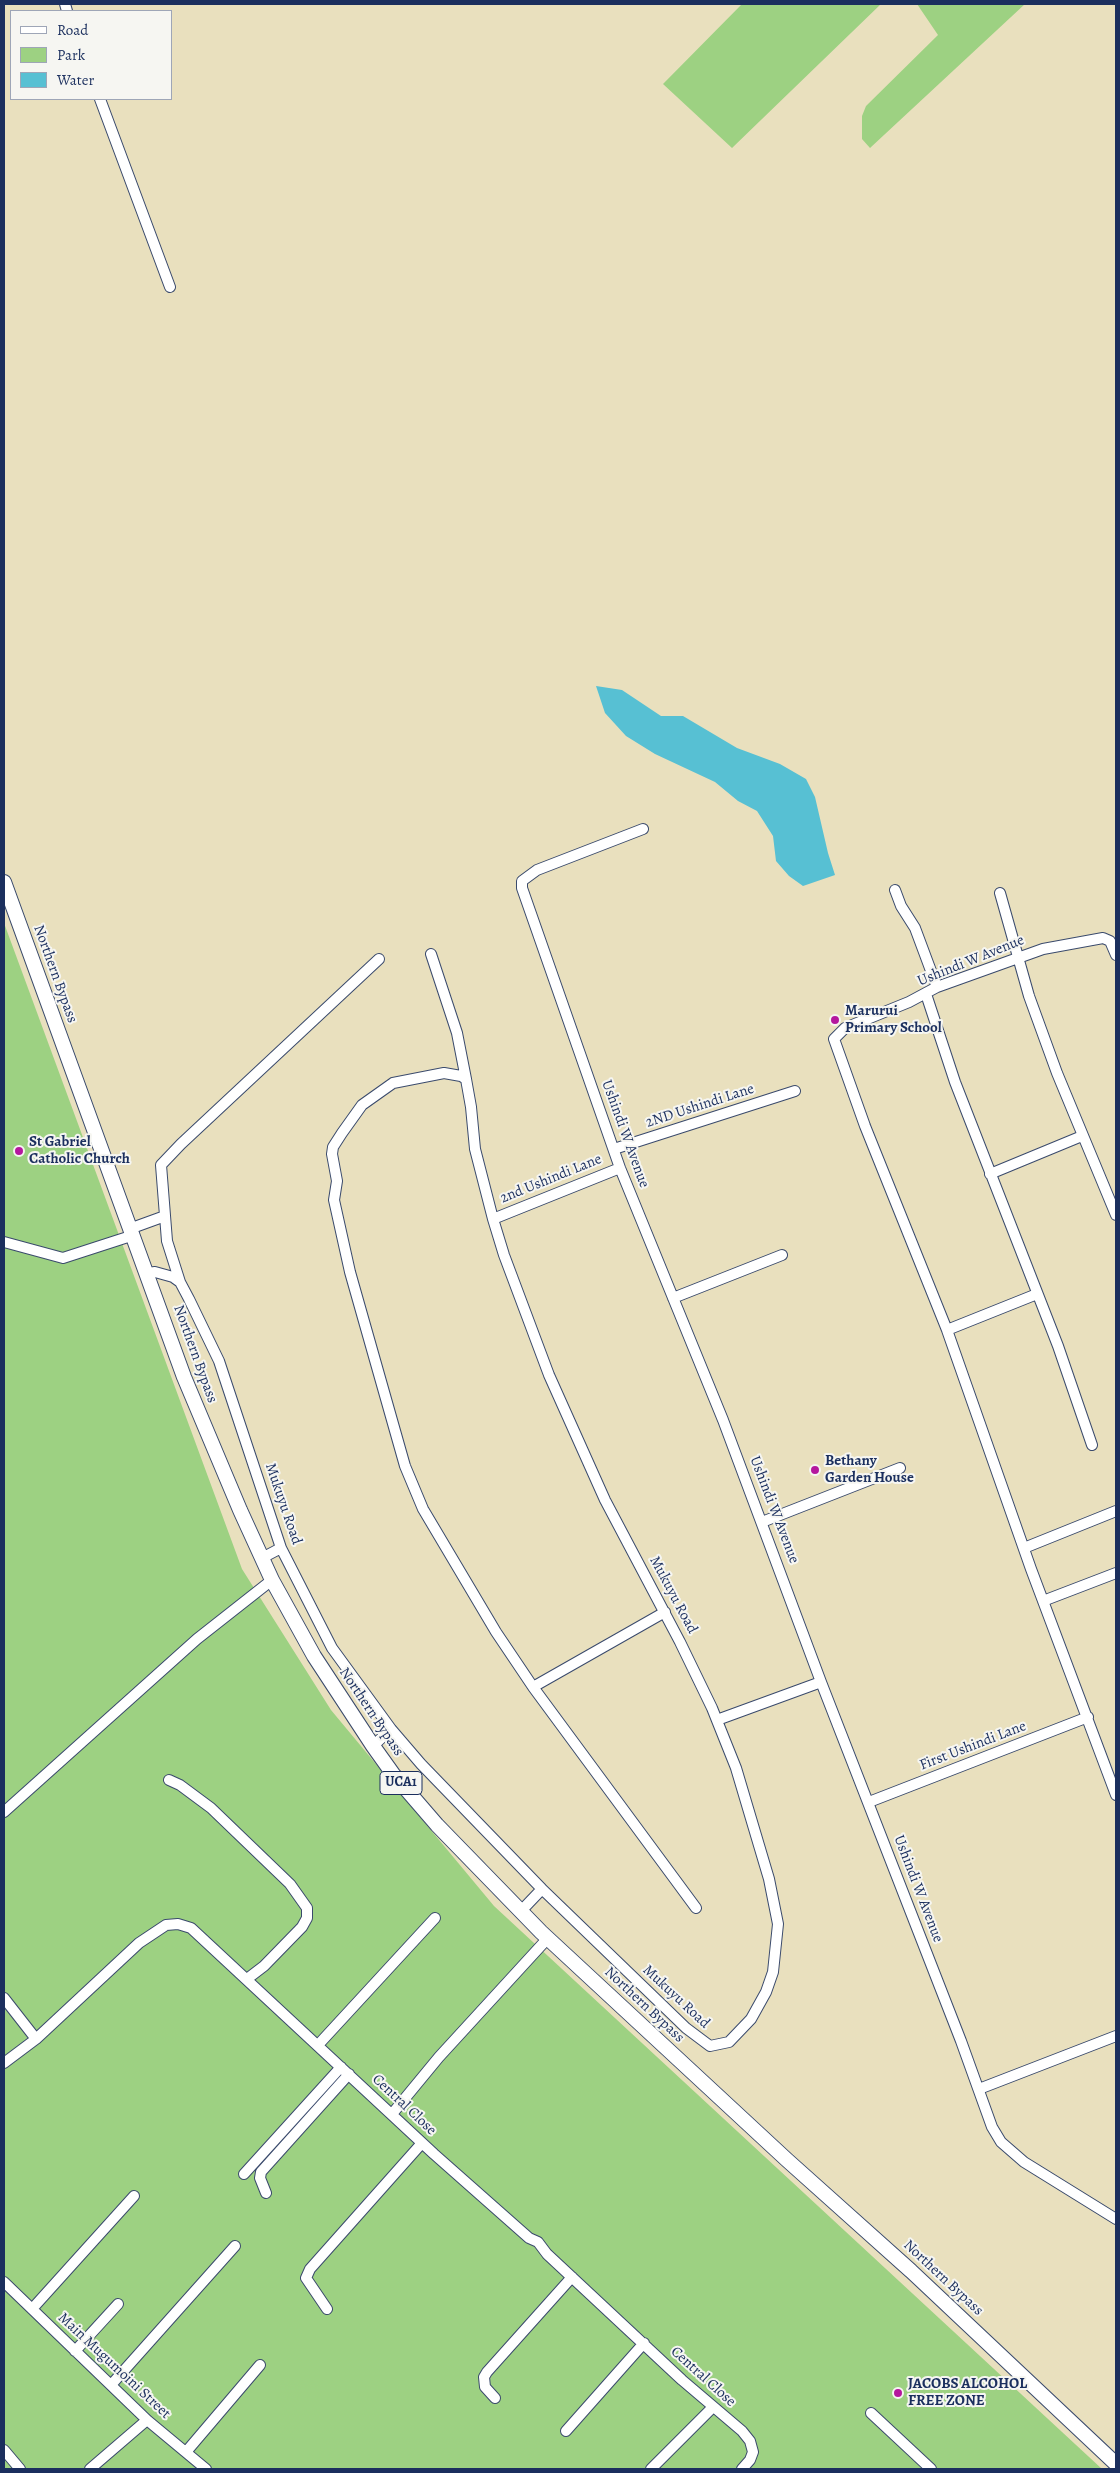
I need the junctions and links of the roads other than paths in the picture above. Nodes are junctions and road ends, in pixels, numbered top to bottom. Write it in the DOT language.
graph roads {
  1 [pos="100,100"];
  2 [pos="170,287"];
  3 [pos="642,829"];
  4 [pos="4,882"];
  5 [pos="895,890"];
  6 [pos="1000,893"];
  7 [pos="430,954"];
  8 [pos="1116,955"];
  9 [pos="1019,956"];
  10 [pos="379,959"];
  11 [pos="937,987"];
  12 [pos="926,994"];
  13 [pos="466,1080"];
  14 [pos="794,1091"];
  15 [pos="1082,1136"];
  16 [pos="614,1149"];
  17 [pos="620,1168"];
  18 [pos="990,1174"];
  19 [pos="165,1216"];
  20 [pos="1116,1216"];
  21 [pos="493,1219"];
  22 [pos="133,1232"];
  23 [pos="4,1242"];
  24 [pos="782,1255"];
  25 [pos="148,1272"];
  26 [pos="180,1282"];
  27 [pos="1037,1294"];
  28 [pos="673,1298"];
  29 [pos="947,1330"];
  30 [pos="1092,1445"];
  31 [pos="900,1468"];
  32 [pos="1116,1510"];
  33 [pos="762,1522"];
  34 [pos="281,1548"];
  35 [pos="1024,1548"];
  36 [pos="262,1558"];
  37 [pos="1116,1573"];
  38 [pos="272,1580"];
  39 [pos="1043,1601"];
  40 [pos="664,1612"];
  41 [pos="821,1682"];
  42 [pos="533,1687"];
  43 [pos="1088,1717"];
  44 [pos="718,1720"];
  45 [pos="391,1729"];
  46 [pos="373,1746"];
  47 [pos="169,1780"];
  48 [pos="1116,1795"];
  49 [pos="869,1802"];
  50 [pos="4,1812"];
  51 [pos="542,1889"];
  52 [pos="696,1908"];
  53 [pos="520,1911"];
  54 [pos="435,1918"];
  55 [pos="548,1938"];
  56 [pos="248,1979"];
  57 [pos="4,1998"];
  58 [pos="1116,2036"];
  59 [pos="36,2039"];
  60 [pos="318,2045"];
  61 [pos="4,2063"];
  62 [pos="345,2071"];
  63 [pos="979,2089"];
  64 [pos="392,2114"];
  65 [pos="422,2143"];
  66 [pos="244,2174"];
  67 [pos="266,2193"];
  68 [pos="134,2196"];
  69 [pos="1116,2219"];
  70 [pos="235,2246"];
  71 [pos="572,2277"];
  72 [pos="4,2282"];
  73 [pos="118,2304"];
  74 [pos="327,2309"];
  75 [pos="32,2310"];
  76 [pos="644,2343"];
  77 [pos="75,2351"];
  78 [pos="260,2365"];
  79 [pos="111,2385"];
  80 [pos="495,2398"];
  81 [pos="712,2408"];
  82 [pos="871,2413"];
  83 [pos="147,2420"];
  84 [pos="566,2431"];
  85 [pos="4,2450"];
  86 [pos="186,2452"];
  87 [pos="1116,2464"];
  88 [pos="20,2469"];
  89 [pos="90,2469"];
  90 [pos="206,2469"];
  91 [pos="651,2469"];
  92 [pos="742,2469"];
  93 [pos="930,2469"];
  1 -- 2 [label="street"];
  3 -- 16 [label="street, Ushindi W Avenue"];
  4 -- 22 [label="main road, Northern Bypass / UCA1"];
  5 -- 11 [label="street"];
  6 -- 9 [label="street"];
  7 -- 13 [label="street, Mukuyu Road"];
  8 -- 9 [label="street, Ushindi W Avenue"];
  9 -- 11 [label="street, Ushindi W Avenue"];
  9 -- 15 [label="street"];
  10 -- 19 [label="street, Mukuyu Road"];
  11 -- 12 [label="street, Ushindi W Avenue"];
  12 -- 18 [label="street"];
  12 -- 29 [label="street, Ushindi W Avenue"];
  13 -- 21 [label="street, Mukuyu Road"];
  13 -- 42 [label="street"];
  14 -- 16 [label="street, 2ND Ushindi Lane"];
  15 -- 18 [label="street"];
  15 -- 20 [label="street"];
  16 -- 17 [label="street, Ushindi W Avenue"];
  17 -- 21 [label="street, 2nd Ushindi Lane"];
  17 -- 28 [label="street, Ushindi W Avenue"];
  18 -- 27 [label="street"];
  19 -- 22 [label="street"];
  19 -- 26 [label="street, Mukuyu Road"];
  21 -- 40 [label="street, Mukuyu Road"];
  22 -- 23 [label="street"];
  22 -- 25 [label="main road, Northern Bypass / UCA1"];
  24 -- 28 [label="street"];
  25 -- 26 [label="street"];
  25 -- 36 [label="main road, Northern Bypass / UCA1"];
  26 -- 34 [label="street, Mukuyu Road"];
  27 -- 29 [label="street"];
  27 -- 30 [label="street"];
  28 -- 33 [label="street, Ushindi W Avenue"];
  29 -- 35 [label="street, Ushindi W Avenue"];
  31 -- 33 [label="street"];
  32 -- 35 [label="street"];
  33 -- 41 [label="street, Ushindi W Avenue"];
  34 -- 36 [label="street"];
  34 -- 45 [label="street, Mukuyu Road"];
  35 -- 39 [label="street, Ushindi W Avenue"];
  36 -- 38 [label="main road, Northern Bypass / UCA1"];
  37 -- 39 [label="street"];
  38 -- 46 [label="main road, Northern Bypass / UCA1"];
  38 -- 50 [label="street"];
  39 -- 43 [label="street, Ushindi W Avenue"];
  40 -- 42 [label="street"];
  40 -- 44 [label="street, Mukuyu Road"];
  41 -- 44 [label="street"];
  41 -- 49 [label="street, Ushindi W Avenue"];
  42 -- 52 [label="street"];
  43 -- 48 [label="street, Ushindi W Avenue"];
  43 -- 49 [label="street, First Ushindi Lane"];
  44 -- 51 [label="street, Mukuyu Road"];
  45 -- 46 [label="street"];
  45 -- 51 [label="street, Mukuyu Road"];
  46 -- 53 [label="main road, Northern Bypass / UCA1"];
  47 -- 56 [label="street"];
  49 -- 63 [label="street, Ushindi W Avenue"];
  51 -- 53 [label="street"];
  53 -- 55 [label="main road, Northern Bypass / UCA1"];
  54 -- 60 [label="street"];
  55 -- 64 [label="street"];
  55 -- 87 [label="main road, Northern Bypass / UCA1"];
  56 -- 59 [label="street, Central Close"];
  56 -- 60 [label="street, Central Close"];
  57 -- 59 [label="street"];
  58 -- 63 [label="street"];
  59 -- 61 [label="street, Central Close"];
  60 -- 62 [label="street, Central Close"];
  62 -- 64 [label="street, Central Close"];
  62 -- 66 [label="street"];
  62 -- 67 [label="street"];
  63 -- 69 [label="street, Ushindi W Avenue"];
  64 -- 65 [label="street, Central Close"];
  65 -- 71 [label="street, Central Close"];
  65 -- 74 [label="street"];
  68 -- 75 [label="street"];
  70 -- 79 [label="street"];
  71 -- 76 [label="street, Central Close"];
  71 -- 80 [label="street"];
  72 -- 75 [label="street, Main Mugumoini Street"];
  73 -- 77 [label="street"];
  75 -- 77 [label="street, Main Mugumoini Street"];
  76 -- 81 [label="street, Central Close"];
  76 -- 84 [label="street"];
  77 -- 79 [label="street, Main Mugumoini Street"];
  78 -- 86 [label="street"];
  79 -- 83 [label="street, Main Mugumoini Street"];
  81 -- 91 [label="street"];
  81 -- 92 [label="street, Central Close"];
  82 -- 93 [label="street"];
  83 -- 86 [label="street, Main Mugumoini Street"];
  83 -- 89 [label="street"];
  85 -- 88 [label="street"];
  86 -- 90 [label="street, Main Mugumoini Street"];
}
